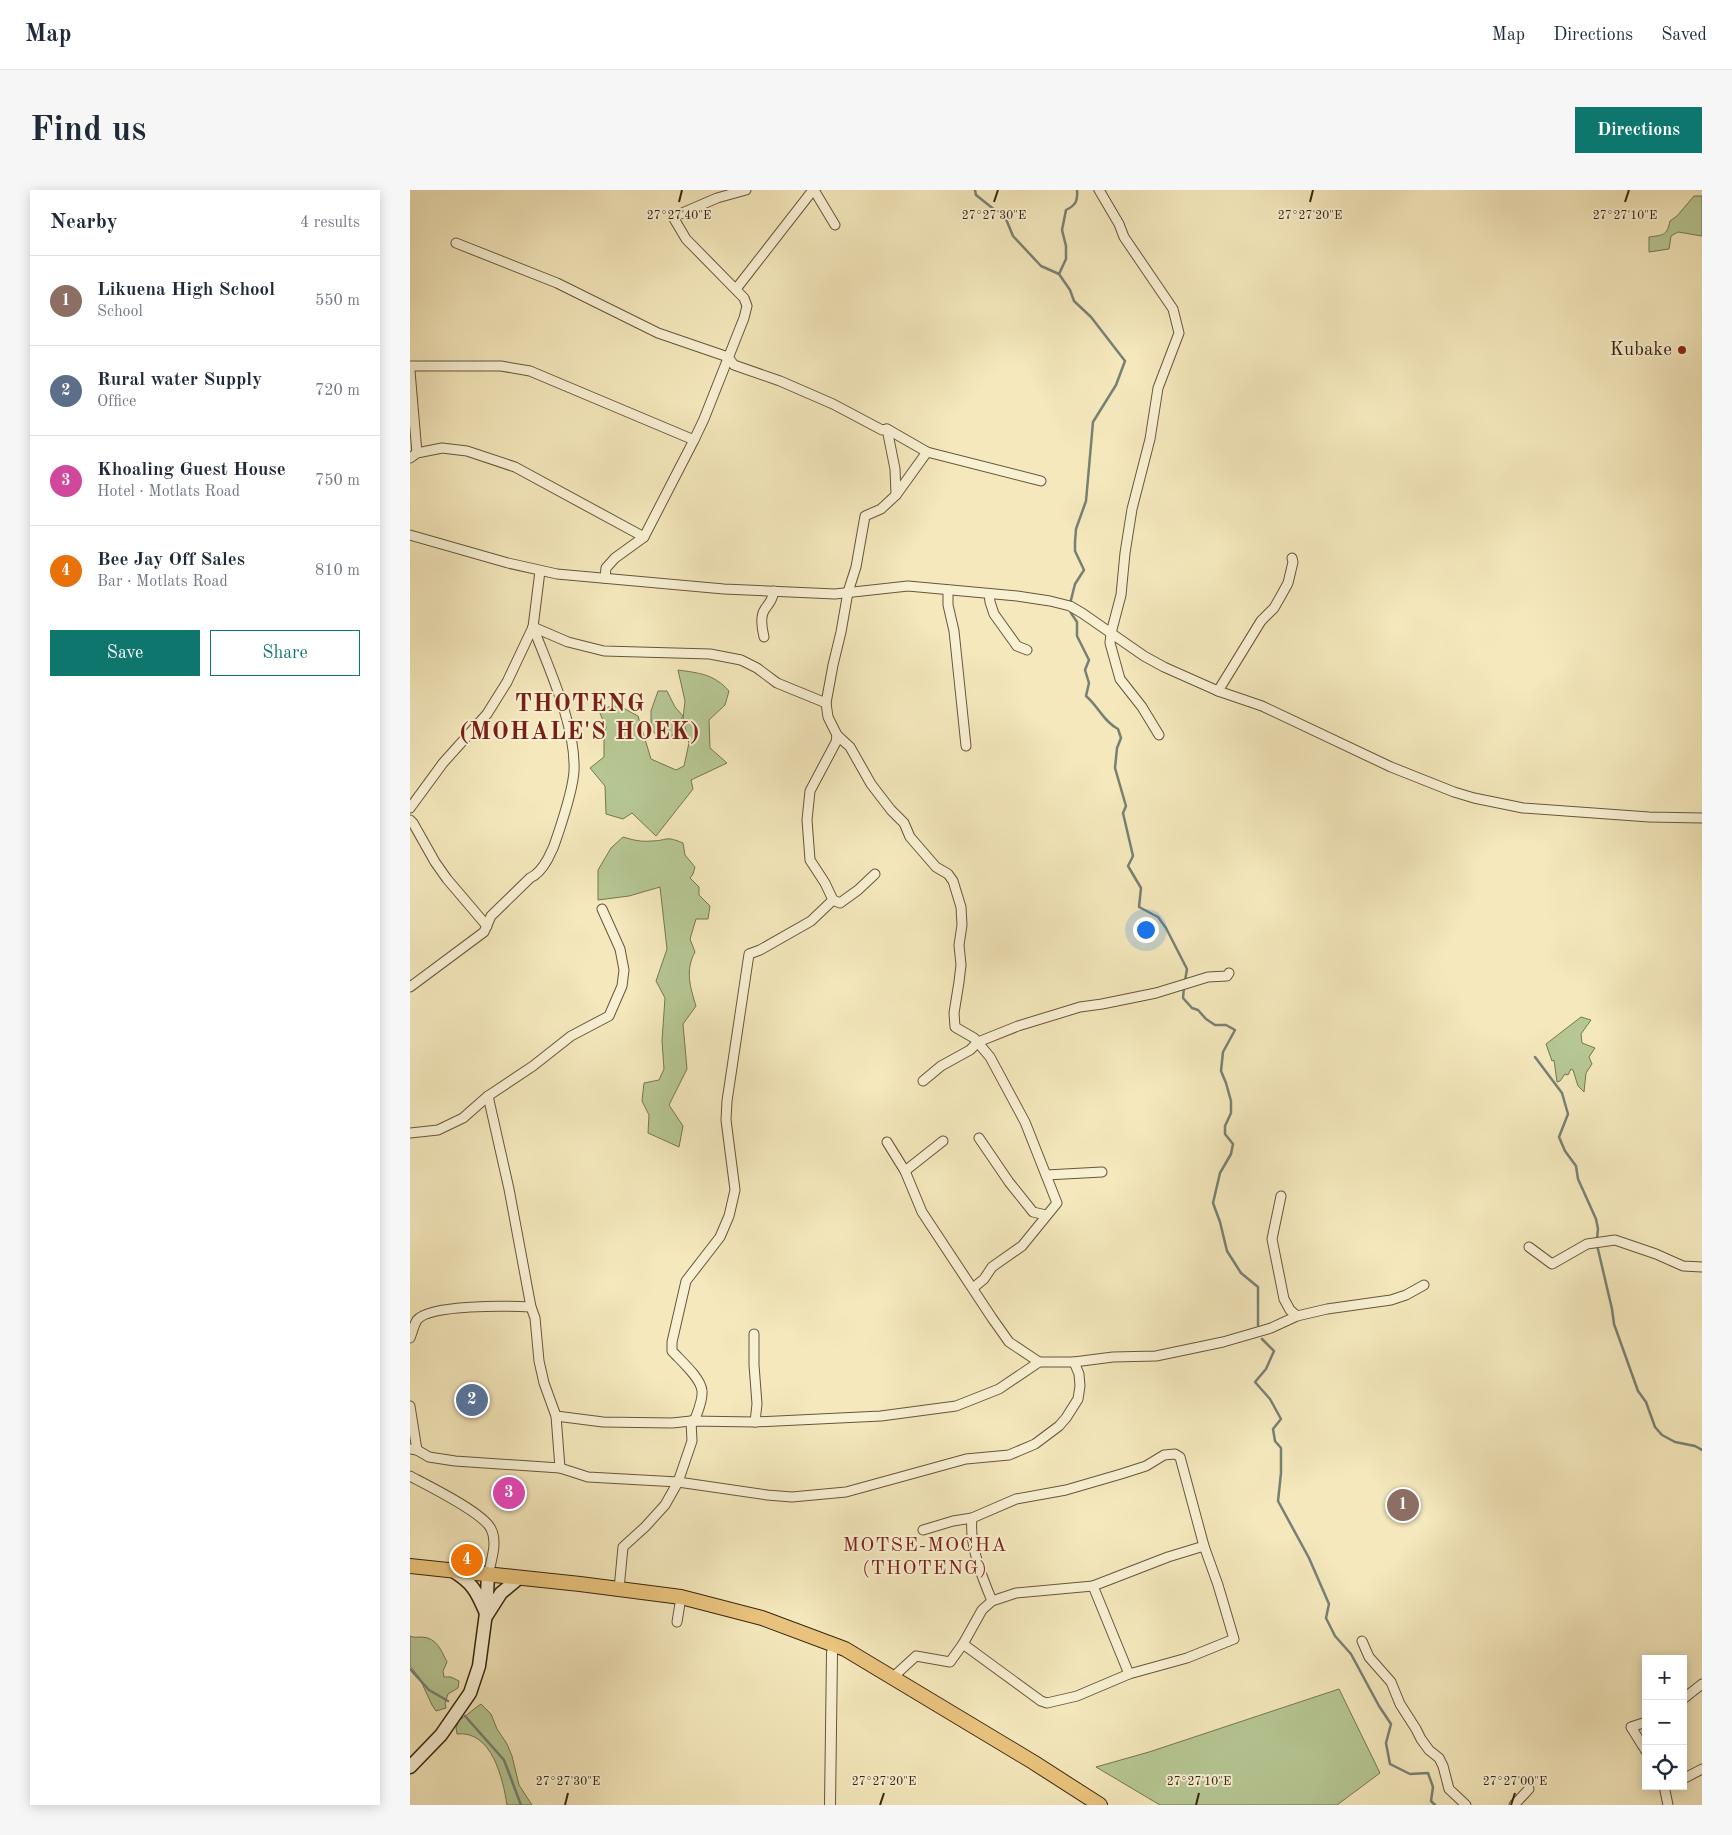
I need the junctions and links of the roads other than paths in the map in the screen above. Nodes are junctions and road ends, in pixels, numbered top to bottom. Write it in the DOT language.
graph roads {
  1 [pos="746,190"];
  2 [pos="814,190"];
  3 [pos="1099,190"];
  4 [pos="835,225"];
  5 [pos="456,243"];
  6 [pos="736,289"];
  7 [pos="728,357"];
  8 [pos="410,366"];
  9 [pos="410,372"];
  10 [pos="887,430"];
  11 [pos="694,440"];
  12 [pos="928,452"];
  13 [pos="414,456"];
  14 [pos="1041,481"];
  15 [pos="896,495"];
  16 [pos="410,535"];
  17 [pos="644,537"];
  18 [pos="1292,558"];
  19 [pos="540,571"];
  20 [pos="605,578"];
  21 [pos="948,590"];
  22 [pos="774,591"];
  23 [pos="848,592"];
  24 [pos="989,594"];
  25 [pos="532,627"];
  26 [pos="1111,633"];
  27 [pos="764,637"];
  28 [pos="1027,650"];
  29 [pos="1218,691"];
  30 [pos="826,703"];
  31 [pos="837,734"];
  32 [pos="1159,735"];
  33 [pos="966,746"];
  34 [pos="410,808"];
  35 [pos="1702,818"];
  36 [pos="410,820"];
  37 [pos="875,874"];
  38 [pos="833,900"];
  39 [pos="602,909"];
  40 [pos="487,926"];
  41 [pos="1229,973"];
  42 [pos="410,987"];
  43 [pos="978,1042"];
  44 [pos="923,1081"];
  45 [pos="488,1096"];
  46 [pos="410,1133"];
  47 [pos="979,1138"];
  48 [pos="943,1140"];
  49 [pos="887,1142"];
  50 [pos="904,1171"];
  51 [pos="1102,1172"];
  52 [pos="1046,1175"];
  53 [pos="1282,1196"];
  54 [pos="1046,1215"];
  55 [pos="1529,1247"];
  56 [pos="1702,1267"];
  57 [pos="1424,1285"];
  58 [pos="973,1288"];
  59 [pos="531,1307"];
  60 [pos="1297,1316"];
  61 [pos="754,1334"];
  62 [pos="410,1338"];
  63 [pos="1040,1362"];
  64 [pos="1074,1362"];
  65 [pos="410,1406"];
  66 [pos="556,1416"];
  67 [pos="693,1421"];
  68 [pos="755,1422"];
  69 [pos="413,1450"];
  70 [pos="560,1468"];
  71 [pos="410,1476"];
  72 [pos="678,1482"];
  73 [pos="972,1518"];
  74 [pos="922,1530"];
  75 [pos="1204,1546"];
  76 [pos="410,1566"];
  77 [pos="453,1571"];
  78 [pos="488,1575"];
  79 [pos="519,1578"];
  80 [pos="1093,1586"];
  81 [pos="618,1589"];
  82 [pos="682,1597"];
  83 [pos="992,1601"];
  84 [pos="485,1616"];
  85 [pos="677,1622"];
  86 [pos="1362,1641"];
  87 [pos="963,1644"];
  88 [pos="834,1645"];
  89 [pos="1129,1674"];
  90 [pos="892,1678"];
  91 [pos="1702,1684"];
  92 [pos="1687,1696"];
  93 [pos="1642,1723"];
  94 [pos="1642,1745"];
  95 [pos="410,1768"];
  96 [pos="1702,1769"];
  97 [pos="1687,1777"];
  98 [pos="1529,1789"];
  99 [pos="1666,1790"];
  100 [pos="830,1805"];
  101 [pos="1100,1805"];
  102 [pos="1466,1805"];
  103 [pos="1514,1805"];
  104 [pos="1668,1805"];
  1 -- 6 [label="street"];
  2 -- 4 [label="street"];
  2 -- 6 [label="street"];
  3 -- 26 [label="street"];
  5 -- 7 [label="street"];
  6 -- 7 [label="street"];
  7 -- 10 [label="street"];
  7 -- 11 [label="street"];
  8 -- 11 [label="street"];
  9 -- 13 [label="street"];
  10 -- 12 [label="street"];
  10 -- 15 [label="street"];
  11 -- 17 [label="street"];
  12 -- 14 [label="street"];
  12 -- 15 [label="street"];
  13 -- 17 [label="street"];
  15 -- 23 [label="street"];
  16 -- 19 [label="street"];
  17 -- 20 [label="street"];
  18 -- 29 [label="street"];
  19 -- 20 [label="street"];
  19 -- 25 [label="street"];
  20 -- 22 [label="street"];
  21 -- 23 [label="street"];
  21 -- 24 [label="street"];
  21 -- 33 [label="street"];
  22 -- 23 [label="street"];
  22 -- 27 [label="street"];
  23 -- 30 [label="street"];
  24 -- 26 [label="street"];
  24 -- 28 [label="street"];
  25 -- 30 [label="street"];
  25 -- 34 [label="street"];
  25 -- 40 [label="street"];
  26 -- 29 [label="street"];
  26 -- 32 [label="street"];
  29 -- 35 [label="street"];
  30 -- 31 [label="street"];
  31 -- 38 [label="street"];
  31 -- 43 [label="street"];
  36 -- 40 [label="street"];
  37 -- 38 [label="street"];
  38 -- 67 [label="street"];
  39 -- 45 [label="street"];
  40 -- 42 [label="street"];
  41 -- 43 [label="street"];
  43 -- 44 [label="street"];
  43 -- 52 [label="street"];
  45 -- 46 [label="street"];
  45 -- 59 [label="street"];
  47 -- 54 [label="street"];
  48 -- 50 [label="street"];
  49 -- 50 [label="street"];
  50 -- 58 [label="street"];
  51 -- 52 [label="street"];
  52 -- 54 [label="street"];
  53 -- 60 [label="street"];
  54 -- 58 [label="street"];
  55 -- 56 [label="street"];
  57 -- 60 [label="street"];
  58 -- 63 [label="street"];
  59 -- 62 [label="street"];
  59 -- 66 [label="street"];
  60 -- 64 [label="street"];
  61 -- 68 [label="street"];
  63 -- 64 [label="street"];
  63 -- 68 [label="street"];
  64 -- 72 [label="street"];
  65 -- 69 [label="street"];
  66 -- 67 [label="street"];
  66 -- 70 [label="street"];
  67 -- 68 [label="street"];
  67 -- 72 [label="street"];
  69 -- 70 [label="street"];
  70 -- 72 [label="street"];
  71 -- 78 [label="street"];
  72 -- 81 [label="street"];
  73 -- 74 [label="street"];
  73 -- 75 [label="street"];
  73 -- 83 [label="street"];
  75 -- 80 [label="street"];
  75 -- 89 [label="street"];
  76 -- 77 [label="main road"];
  77 -- 78 [label="main road"];
  77 -- 84 [label="main road"];
  78 -- 79 [label="main road"];
  78 -- 84 [label="main road"];
  79 -- 81 [label="main road"];
  79 -- 84 [label="main road"];
  80 -- 83 [label="street"];
  80 -- 89 [label="street"];
  81 -- 82 [label="main road"];
  82 -- 85 [label="street"];
  82 -- 88 [label="main road"];
  83 -- 87 [label="street"];
  84 -- 95 [label="main road"];
  86 -- 102 [label="street"];
  87 -- 89 [label="street"];
  87 -- 90 [label="street"];
  88 -- 90 [label="main road"];
  88 -- 100 [label="street"];
  90 -- 101 [label="main road"];
  91 -- 92 [label="street"];
  93 -- 94 [label="street"];
  96 -- 97 [label="street"];
  98 -- 103 [label="street"];
  99 -- 104 [label="street"];
}
